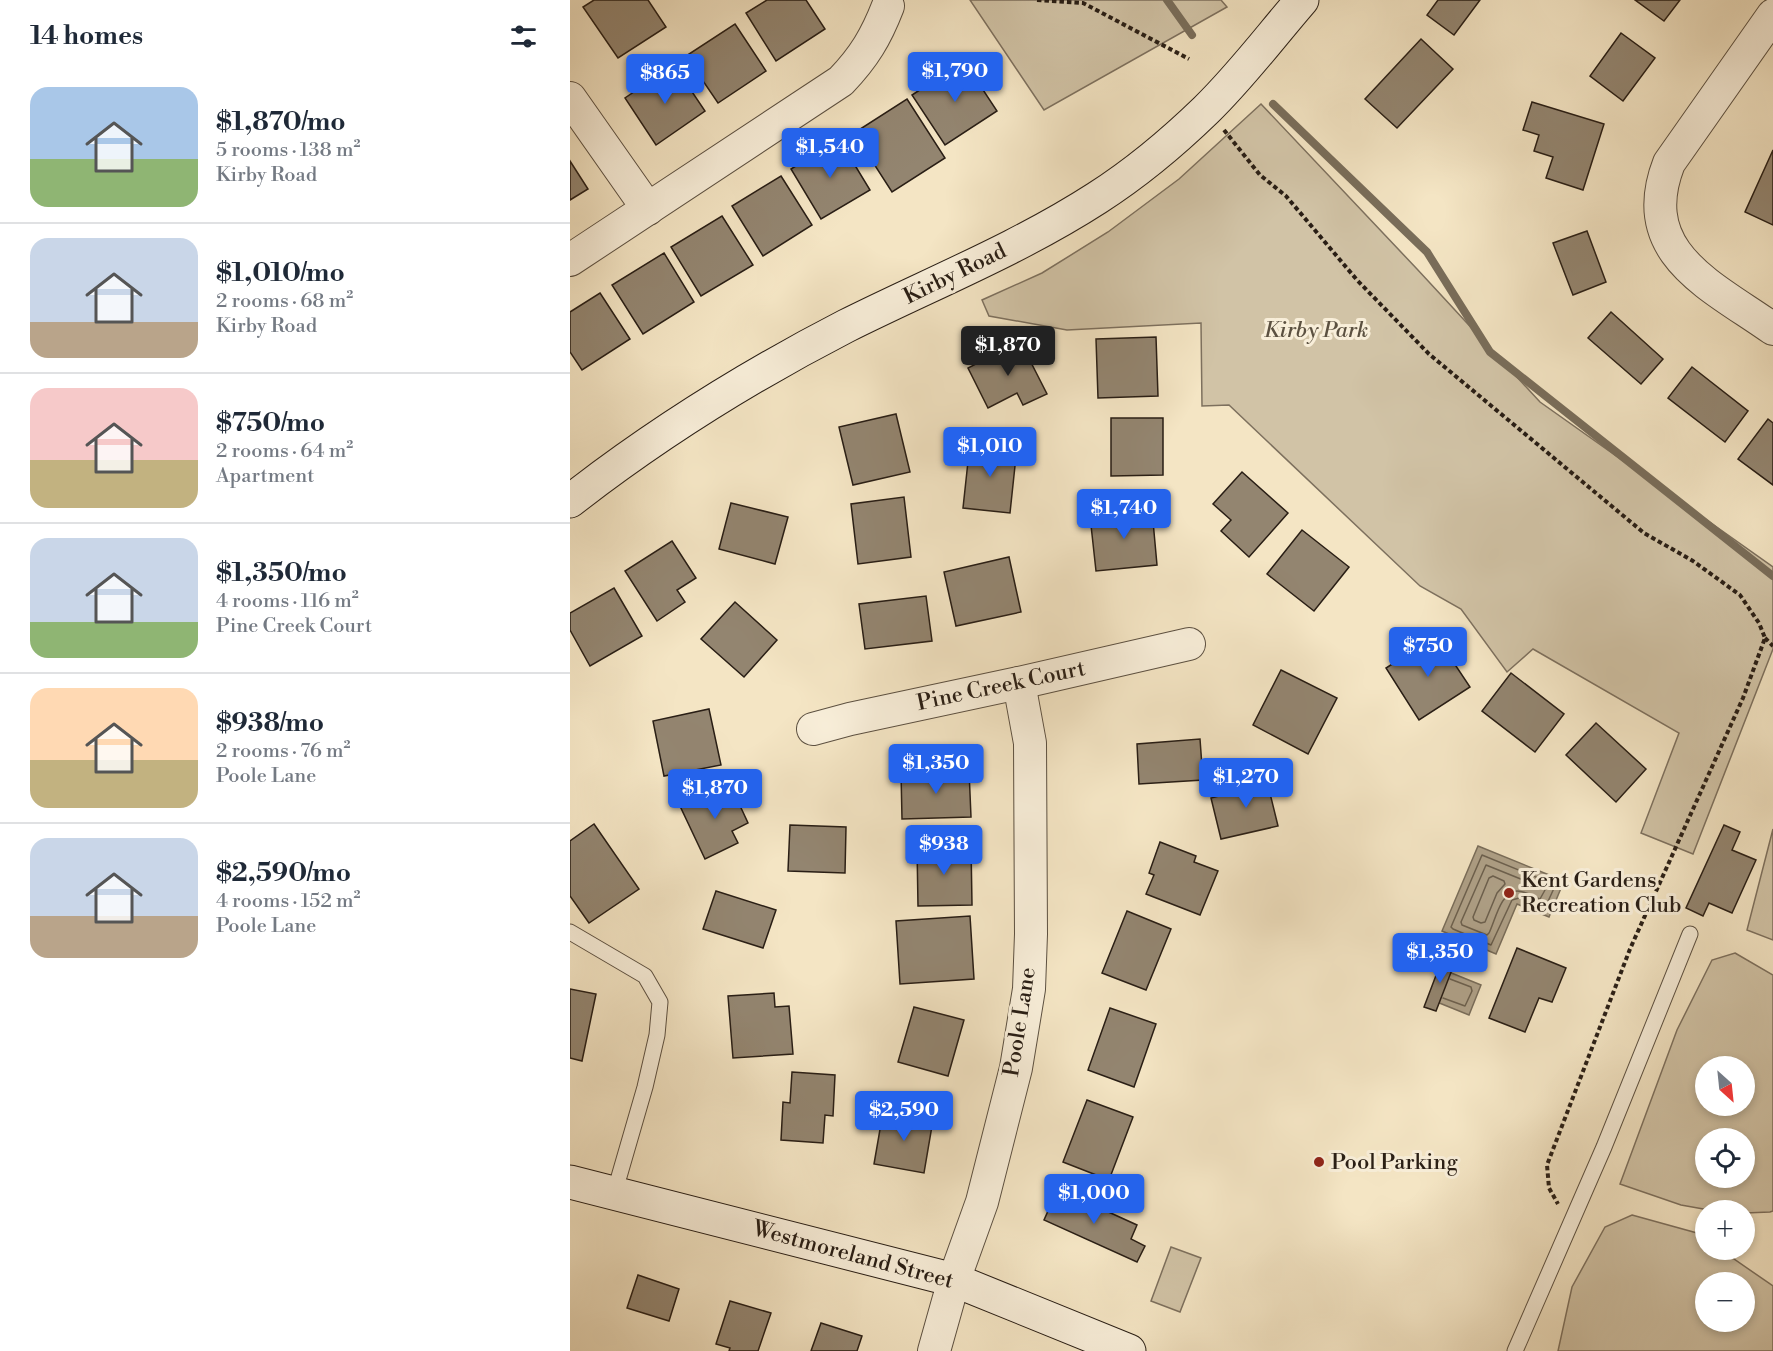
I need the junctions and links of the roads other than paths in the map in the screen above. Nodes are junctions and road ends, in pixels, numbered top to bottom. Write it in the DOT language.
graph roads {
  1 [pos="1302,0"];
  2 [pos="888,6"];
  3 [pos="1773,15"];
  4 [pos="570,98"];
  5 [pos="648,210"];
  6 [pos="570,260"];
  7 [pos="1773,328"];
  8 [pos="570,501"];
  9 [pos="1189,644"];
  10 [pos="1019,684"];
  11 [pos="813,729"];
  12 [pos="570,932"];
  13 [pos="1690,934"];
  14 [pos="570,1182"];
  15 [pos="614,1194"];
  16 [pos="954,1280"];
  17 [pos="934,1351"];
  18 [pos="1129,1351"];
  19 [pos="1515,1351"];
  1 -- 8 [label="main road, Kirby Road"];
  2 -- 5 [label="street"];
  3 -- 7 [label="street"];
  4 -- 5 [label="street"];
  5 -- 6 [label="street"];
  9 -- 10 [label="street, Pine Creek Court"];
  10 -- 11 [label="street, Pine Creek Court"];
  10 -- 16 [label="street, Poole Lane"];
  12 -- 15 [label="lane"];
  13 -- 19 [label="lane"];
  14 -- 15 [label="main road, Westmoreland Street"];
  15 -- 16 [label="main road, Westmoreland Street"];
  16 -- 17 [label="street, Poole Lane"];
  16 -- 18 [label="main road, Westmoreland Street"];
}
